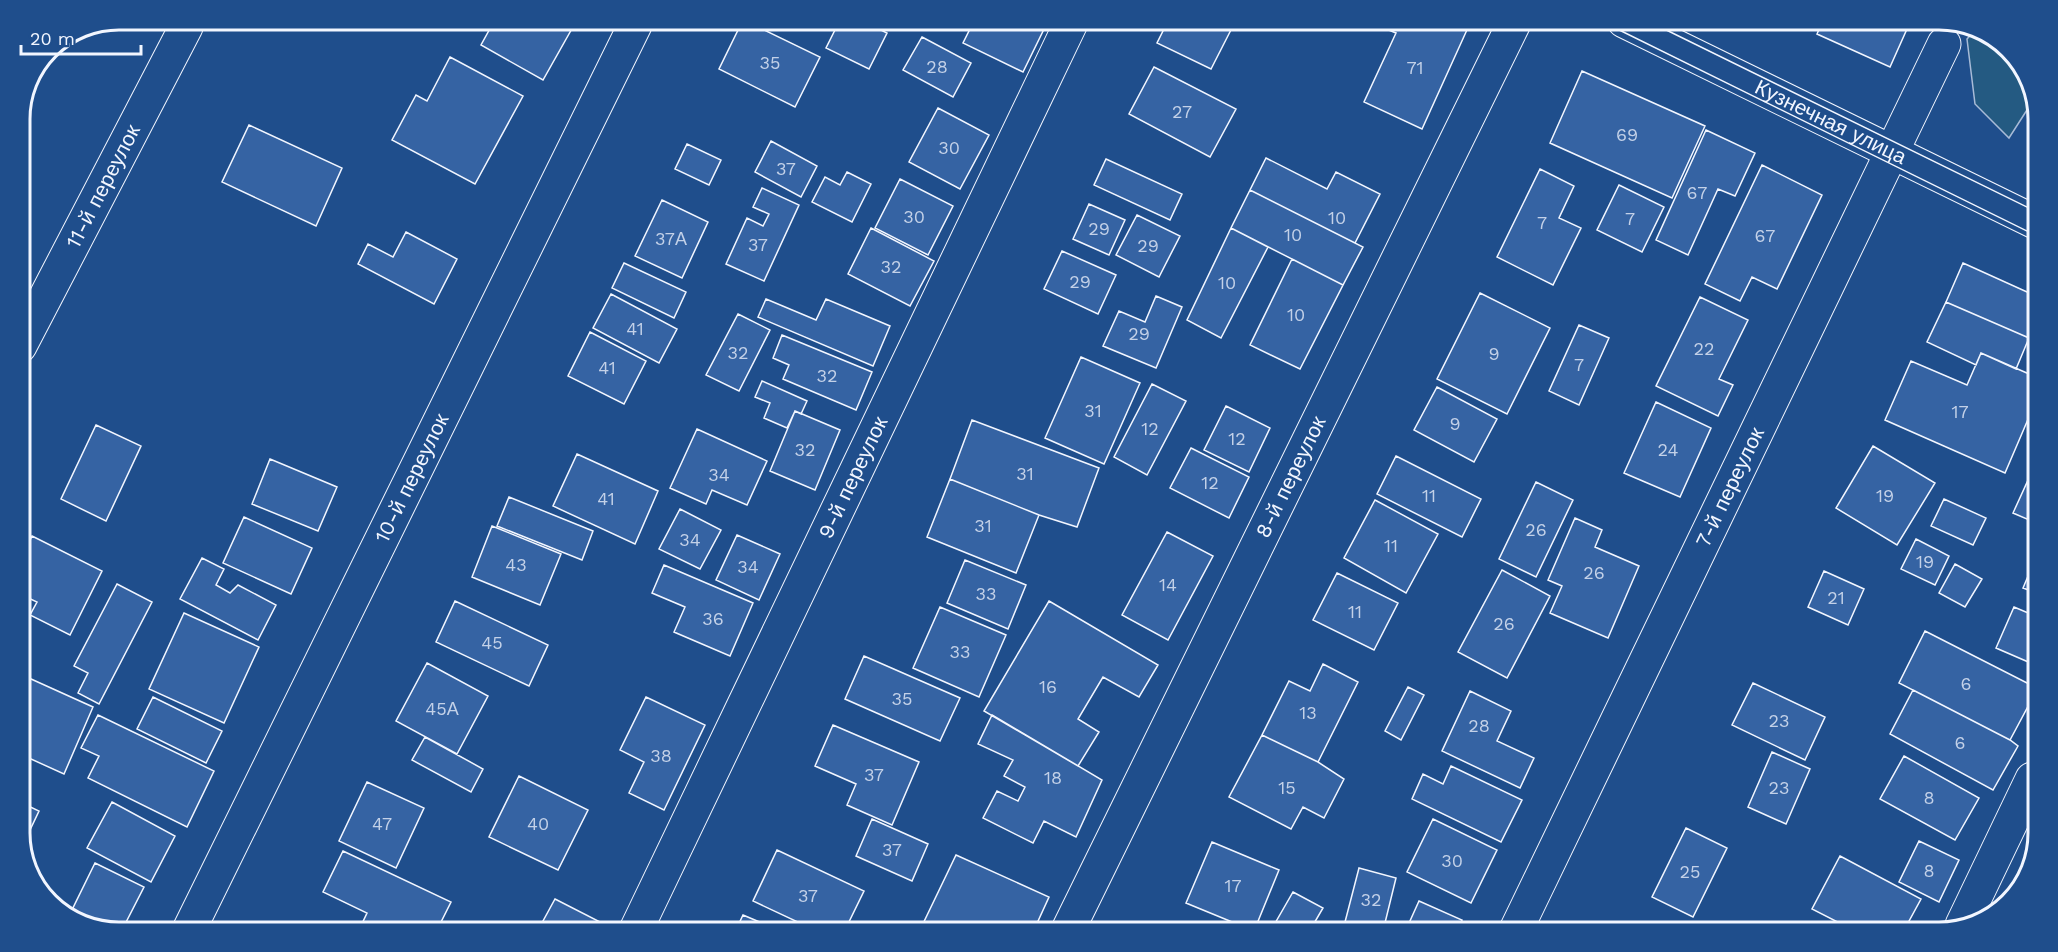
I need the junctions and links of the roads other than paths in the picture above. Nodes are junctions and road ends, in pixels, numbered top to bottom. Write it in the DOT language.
graph roads {
  1 [pos="184,30"];
  2 [pos="633,30"];
  3 [pos="1068,30"];
  4 [pos="1511,30"];
  5 [pos="1642,30"];
  6 [pos="1944,44"];
  7 [pos="1891,151"];
  8 [pos="2028,219"];
  9 [pos="30,327"];
  10 [pos="2028,787"];
  11 [pos="1966,918"];
  12 [pos="193,922"];
  13 [pos="640,922"];
  14 [pos="1072,922"];
  15 [pos="1520,922"];
  1 -- 9 [label="street, 11-й переулок"];
  2 -- 12 [label="street, 10-й переулок"];
  3 -- 13 [label="street, 9-й переулок"];
  4 -- 14 [label="street, 8-й переулок"];
  5 -- 7 [label="street, Кузнечная улица"];
  6 -- 7 [label="street, 7-й переулок"];
  7 -- 8 [label="street, Кузнечная улица"];
  7 -- 15 [label="street, 7-й переулок"];
  10 -- 11 [label="street"];
}
